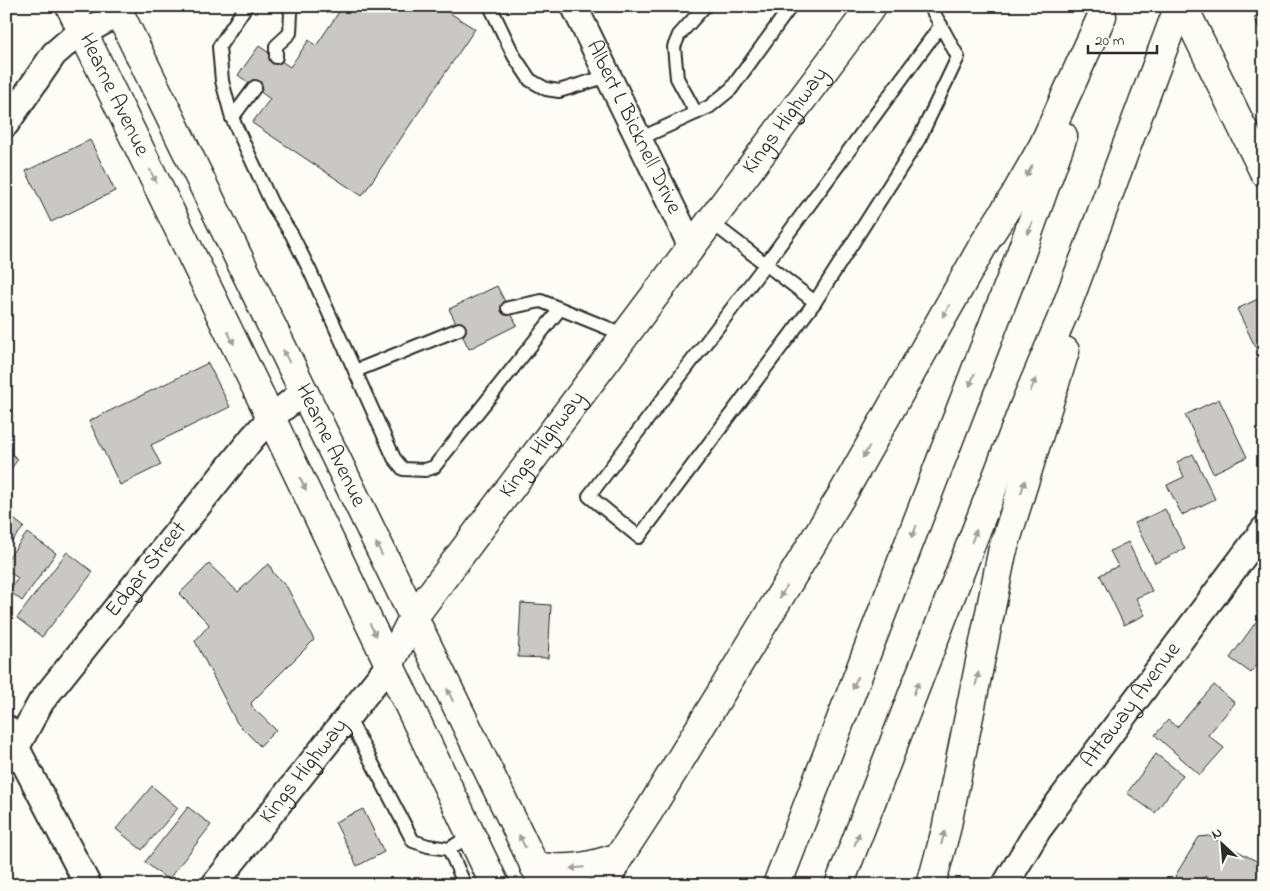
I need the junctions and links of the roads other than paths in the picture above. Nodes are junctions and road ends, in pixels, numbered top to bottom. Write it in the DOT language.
graph roads {
  1 [pos="70,6"];
  2 [pos="246,6"];
  3 [pos="289,6"];
  4 [pos="490,6"];
  5 [pos="574,6"];
  6 [pos="705,6"];
  7 [pos="791,6"];
  8 [pos="872,6"];
  9 [pos="930,6"];
  10 [pos="1179,6"];
  11 [pos="1183,6"];
  12 [pos="117,9"];
  13 [pos="1103,11"];
  14 [pos="941,25"];
  15 [pos="83,33"];
  16 [pos="276,57"];
  17 [pos="608,76"];
  18 [pos="255,88"];
  19 [pos="1144,103"];
  20 [pos="696,113"];
  21 [pos="232,118"];
  22 [pos="6,124"];
  23 [pos="639,139"];
  24 [pos="1262,165"];
  25 [pos="711,222"];
  26 [pos="692,248"];
  27 [pos="766,265"];
  28 [pos="256,294"];
  29 [pos="815,302"];
  30 [pos="508,308"];
  31 [pos="560,309"];
  32 [pos="219,313"];
  33 [pos="459,329"];
  34 [pos="625,335"];
  35 [pos="355,371"];
  36 [pos="303,392"];
  37 [pos="271,418"];
  38 [pos="1264,529"];
  39 [pos="413,618"];
  40 [pos="389,665"];
  41 [pos="348,717"];
  42 [pos="9,746"];
  43 [pos="460,842"];
  44 [pos="619,857"];
  45 [pos="539,876"];
  46 [pos="88,885"];
  47 [pos="214,885"];
  48 [pos="465,885"];
  49 [pos="495,885"];
  50 [pos="604,885"];
  51 [pos="777,885"];
  52 [pos="840,885"];
  53 [pos="931,885"];
  54 [pos="1005,885"];
  1 -- 15 [label="main road, Hearne Avenue"];
  2 -- 21 [label="lane"];
  3 -- 16 [label="lane"];
  4 -- 17 [label="lane"];
  5 -- 17 [label="street, Albert L Bicknell Drive"];
  6 -- 20 [label="lane"];
  7 -- 20 [label="lane"];
  8 -- 25 [label="main road, Kings Highway"];
  9 -- 14 [label="lane"];
  10 -- 19 [label="main road"];
  11 -- 24 [label="main road"];
  12 -- 15 [label="street"];
  12 -- 28 [label="main road, Hearne Avenue"];
  13 -- 44 [label="main road, one-way"];
  13 -- 51 [label="main road, one-way"];
  14 -- 27 [label="lane"];
  14 -- 29 [label="lane"];
  15 -- 22 [label="street"];
  15 -- 32 [label="main road, Hearne Avenue, one-way"];
  17 -- 23 [label="street, Albert L Bicknell Drive"];
  18 -- 21 [label="lane"];
  52 -- 19 [label="main road, one-way"];
  53 -- 19 [label="main road, one-way"];
  20 -- 23 [label="lane"];
  21 -- 35 [label="lane"];
  23 -- 26 [label="street, Albert L Bicknell Drive"];
  25 -- 26 [label="main road, Kings Highway"];
  25 -- 27 [label="lane"];
  26 -- 34 [label="main road, Kings Highway"];
  27 -- 29 [label="lane"];
  27 -- 29 [label="lane"];
  28 -- 32 [label="main road"];
  36 -- 28 [label="main road, Hearne Avenue, one-way"];
  30 -- 31 [label="lane"];
  31 -- 34 [label="lane"];
  31 -- 35 [label="lane"];
  32 -- 37 [label="main road, Hearne Avenue, one-way"];
  33 -- 35 [label="lane"];
  34 -- 39 [label="main road, Kings Highway"];
  36 -- 37 [label="street, Edgar Street"];
  39 -- 36 [label="main road, Hearne Avenue, one-way"];
  37 -- 40 [label="main road, Hearne Avenue, one-way"];
  37 -- 42 [label="street, Edgar Street"];
  38 -- 54 [label="street, Attaway Avenue"];
  39 -- 40 [label="main road, Kings Highway"];
  45 -- 39 [label="main road, Hearne Avenue, one-way"];
  40 -- 41 [label="street, Kings Highway"];
  40 -- 43 [label="main road, Hearne Avenue"];
  41 -- 43 [label="lane"];
  41 -- 47 [label="street, Kings Highway"];
  42 -- 46 [label="street"];
  43 -- 48 [label="lane"];
  43 -- 49 [label="main road, Hearne Avenue"];
  44 -- 45 [label="main road, one-way"];
  44 -- 50 [label="main road"];
}
